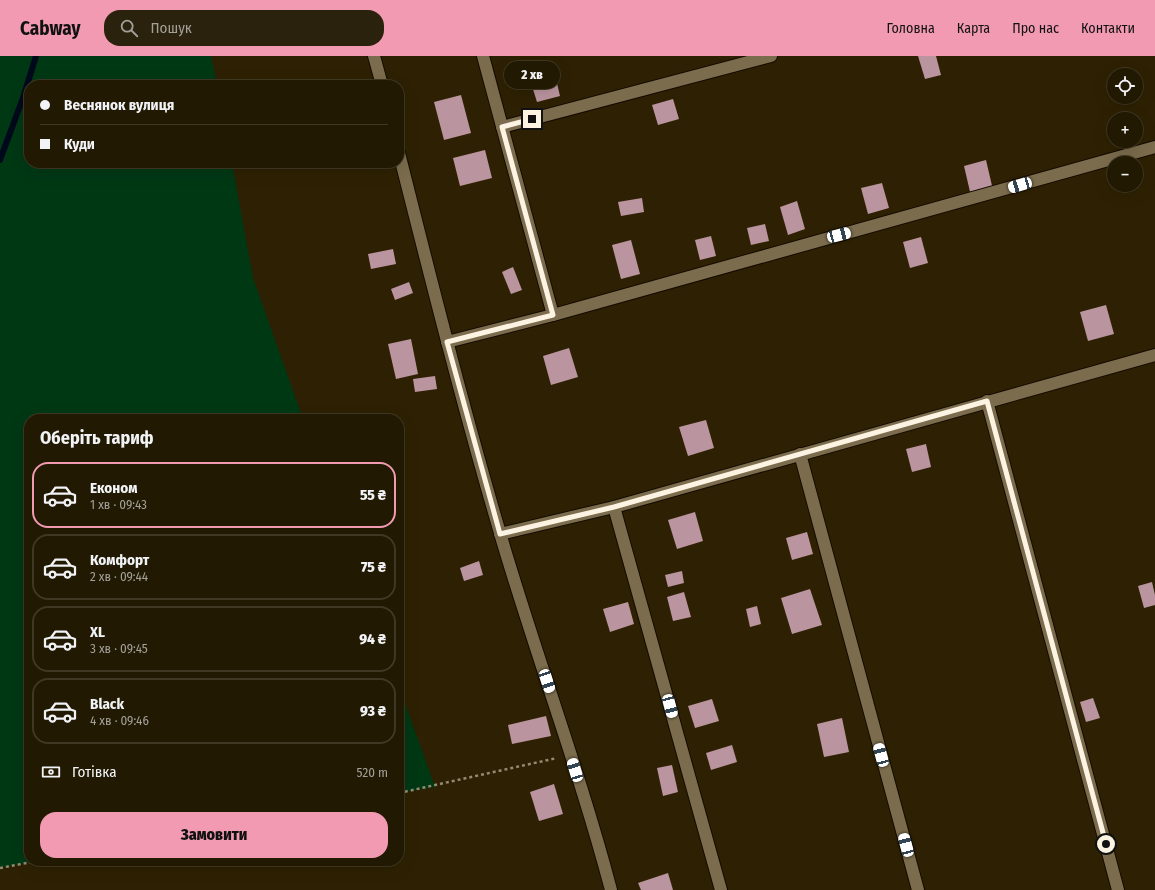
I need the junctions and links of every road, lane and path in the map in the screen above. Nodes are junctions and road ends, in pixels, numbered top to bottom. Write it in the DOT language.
graph roads {
  1 [pos="374,56"];
  2 [pos="483,56"];
  3 [pos="770,56"];
  4 [pos="381,80"];
  5 [pos="502,127"];
  6 [pos="1155,147"];
  7 [pos="403,168"];
  8 [pos="553,315"];
  9 [pos="447,342"];
  10 [pos="1155,355"];
  11 [pos="987,401"];
  12 [pos="800,454"];
  13 [pos="614,507"];
  14 [pos="500,534"];
  15 [pos="571,755"];
  16 [pos="404,792"];
  17 [pos="24,863"];
  18 [pos="0,868"];
  19 [pos="611,890"];
  20 [pos="720,890"];
  21 [pos="918,890"];
  22 [pos="1118,890"];
  1 -- 4 [label="street"];
  2 -- 5 [label="street"];
  3 -- 5 [label="street"];
  5 -- 8 [label="street"];
  6 -- 8 [label="street"];
  7 -- 9 [label="street"];
  8 -- 9 [label="street"];
  9 -- 14 [label="street"];
  10 -- 11 [label="street"];
  11 -- 12 [label="street"];
  11 -- 22 [label="street"];
  12 -- 13 [label="street"];
  12 -- 21 [label="street"];
  13 -- 14 [label="street"];
  13 -- 20 [label="street"];
  14 -- 15 [label="street"];
  15 -- 16 [label="path"];
  15 -- 19 [label="street"];
  17 -- 18 [label="path"];
}
